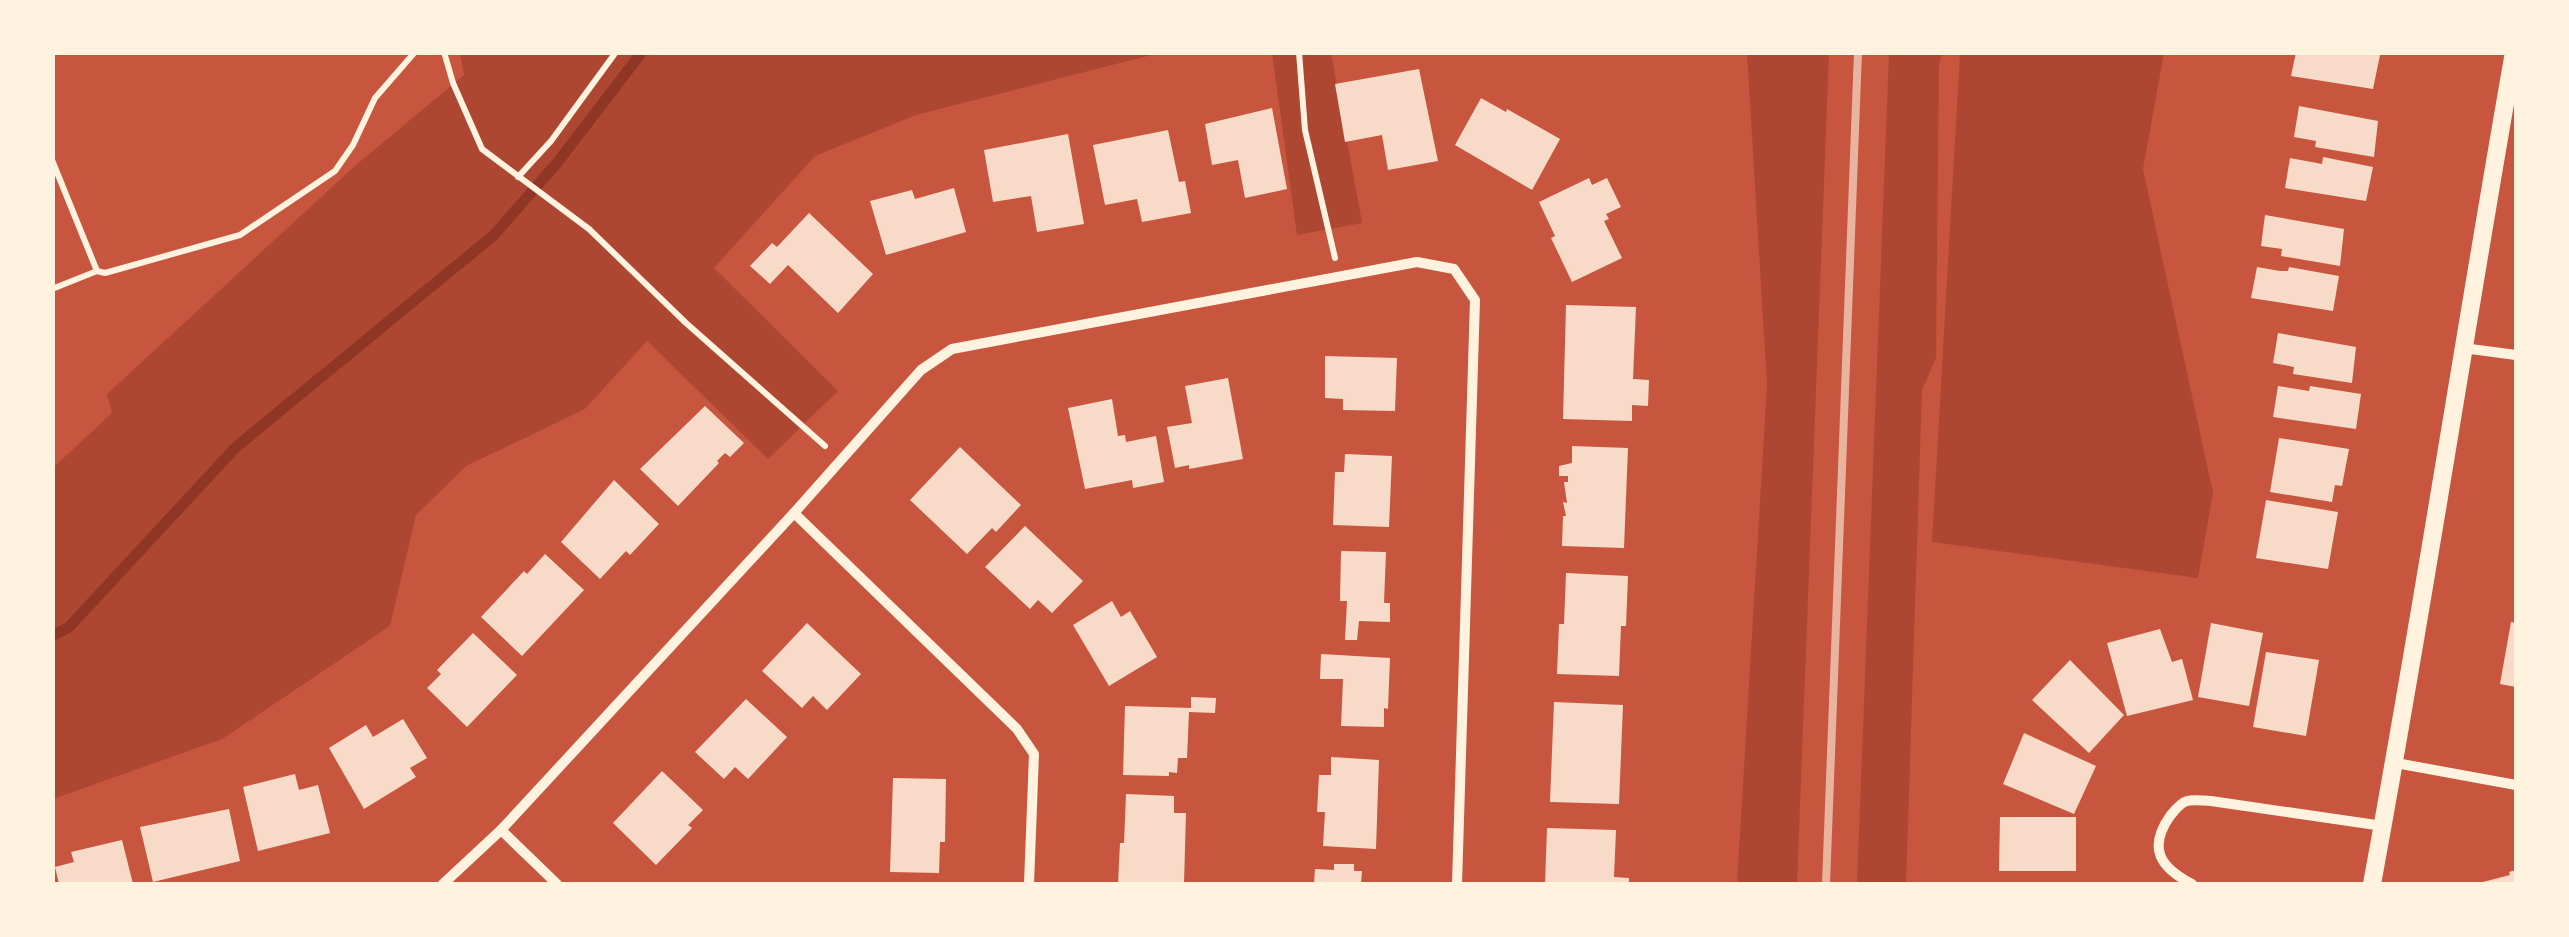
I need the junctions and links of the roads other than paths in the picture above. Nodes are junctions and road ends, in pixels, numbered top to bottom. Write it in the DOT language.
graph roads {
  1 [pos="2514,52"];
  2 [pos="2462,348"];
  3 [pos="2516,355"];
  4 [pos="794,513"];
  5 [pos="2396,762"];
  6 [pos="2516,785"];
  7 [pos="2383,826"];
  8 [pos="502,830"];
  9 [pos="442,884"];
  10 [pos="557,884"];
  11 [pos="1029,884"];
  12 [pos="1457,884"];
  13 [pos="2192,884"];
  14 [pos="2372,884"];
  1 -- 2 [label="street"];
  2 -- 3 [label="street"];
  2 -- 5 [label="street"];
  4 -- 8 [label="street"];
  4 -- 11 [label="street"];
  4 -- 12 [label="street"];
  5 -- 6 [label="street"];
  5 -- 7 [label="street"];
  7 -- 13 [label="street"];
  7 -- 14 [label="street"];
  8 -- 9 [label="street"];
  8 -- 10 [label="street"];
}
